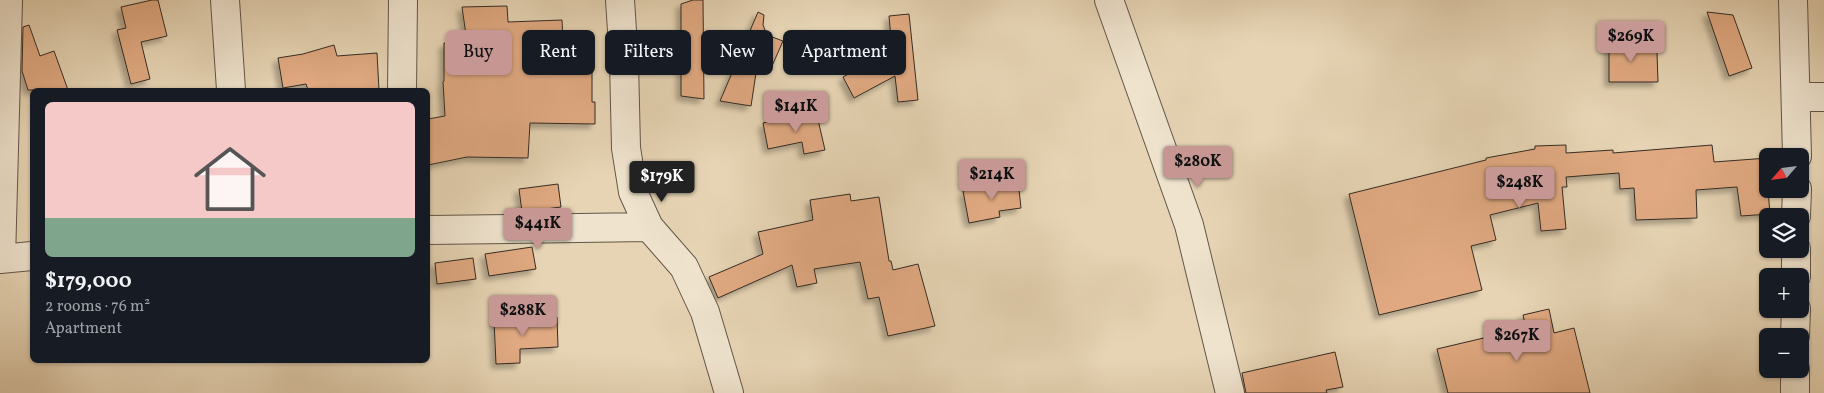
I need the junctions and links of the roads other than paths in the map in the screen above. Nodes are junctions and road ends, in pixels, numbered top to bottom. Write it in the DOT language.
graph roads {
  1 [pos="8,0"];
  2 [pos="225,0"];
  3 [pos="402,0"];
  4 [pos="620,0"];
  5 [pos="1109,0"];
  6 [pos="1793,0"];
  7 [pos="231,88"];
  8 [pos="402,88"];
  9 [pos="1796,97"];
  10 [pos="1824,97"];
  11 [pos="1797,148"];
  12 [pos="649,227"];
  13 [pos="430,230"];
  14 [pos="30,256"];
  15 [pos="1,259"];
  16 [pos="1795,378"];
  17 [pos="729,393"];
  18 [pos="1230,393"];
  19 [pos="1795,393"];
  1 -- 15 [label="street"];
  2 -- 7 [label="street"];
  3 -- 8 [label="street"];
  4 -- 12 [label="street"];
  5 -- 18 [label="street"];
  6 -- 9 [label="street"];
  9 -- 10 [label="street"];
  9 -- 11 [label="street"];
  12 -- 13 [label="street"];
  12 -- 17 [label="street"];
  14 -- 15 [label="street"];
  16 -- 19 [label="street"];
}
